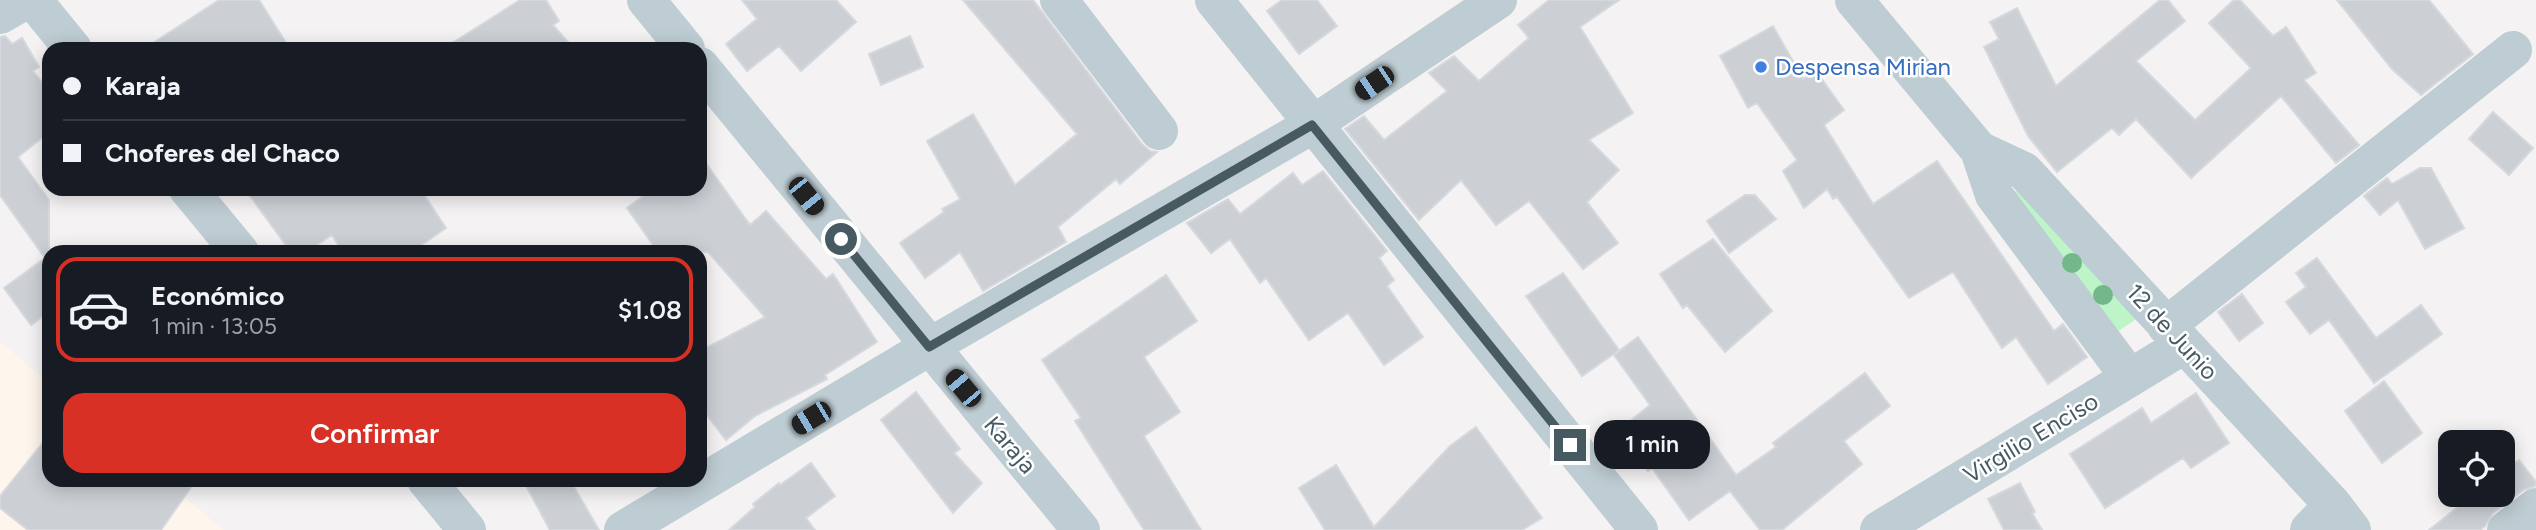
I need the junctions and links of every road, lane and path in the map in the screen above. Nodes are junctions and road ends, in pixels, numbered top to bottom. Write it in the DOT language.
graph roads {
  1 [pos="26,0"];
  2 [pos="33,0"];
  3 [pos="646,0"];
  4 [pos="1059,0"];
  5 [pos="1214,0"];
  6 [pos="1498,0"];
  7 [pos="1854,0"];
  8 [pos="0,15"];
  9 [pos="68,42"];
  10 [pos="680,42"];
  11 [pos="2513,50"];
  12 [pos="707,75"];
  13 [pos="1312,125"];
  14 [pos="1159,131"];
  15 [pos="1979,150"];
  16 [pos="194,196"];
  17 [pos="234,245"];
  18 [pos="2175,335"];
  19 [pos="929,347"];
  20 [pos="2130,378"];
  21 [pos="707,480"];
  22 [pos="432,487"];
  23 [pos="695,487"];
  24 [pos="2536,507"];
  25 [pos="2331,522"];
  26 [pos="467,530"];
  27 [pos="623,530"];
  28 [pos="1081,530"];
  29 [pos="1639,530"];
  30 [pos="1879,530"];
  31 [pos="2506,530"];
  1 -- 8 [label="street"];
  2 -- 9 [label="street"];
  3 -- 10 [label="street"];
  4 -- 14 [label="street"];
  5 -- 13 [label="street"];
  6 -- 13 [label="street"];
  7 -- 15 [label="street, 12 de Junio"];
  11 -- 18 [label="street, Virgilio Enciso"];
  12 -- 19 [label="street, Karaja"];
  13 -- 19 [label="street"];
  13 -- 29 [label="street"];
  15 -- 18 [label="street, 12 de Junio"];
  15 -- 20 [label="street, 12 de Junio"];
  16 -- 17 [label="street"];
  18 -- 20 [label="street, Virgilio Enciso"];
  18 -- 25 [label="street, 12 de Junio"];
  19 -- 21 [label="street"];
  19 -- 28 [label="street, Karaja"];
  20 -- 30 [label="street, Virgilio Enciso"];
  22 -- 26 [label="street"];
  23 -- 27 [label="street"];
  24 -- 31 [label="street"];
}
